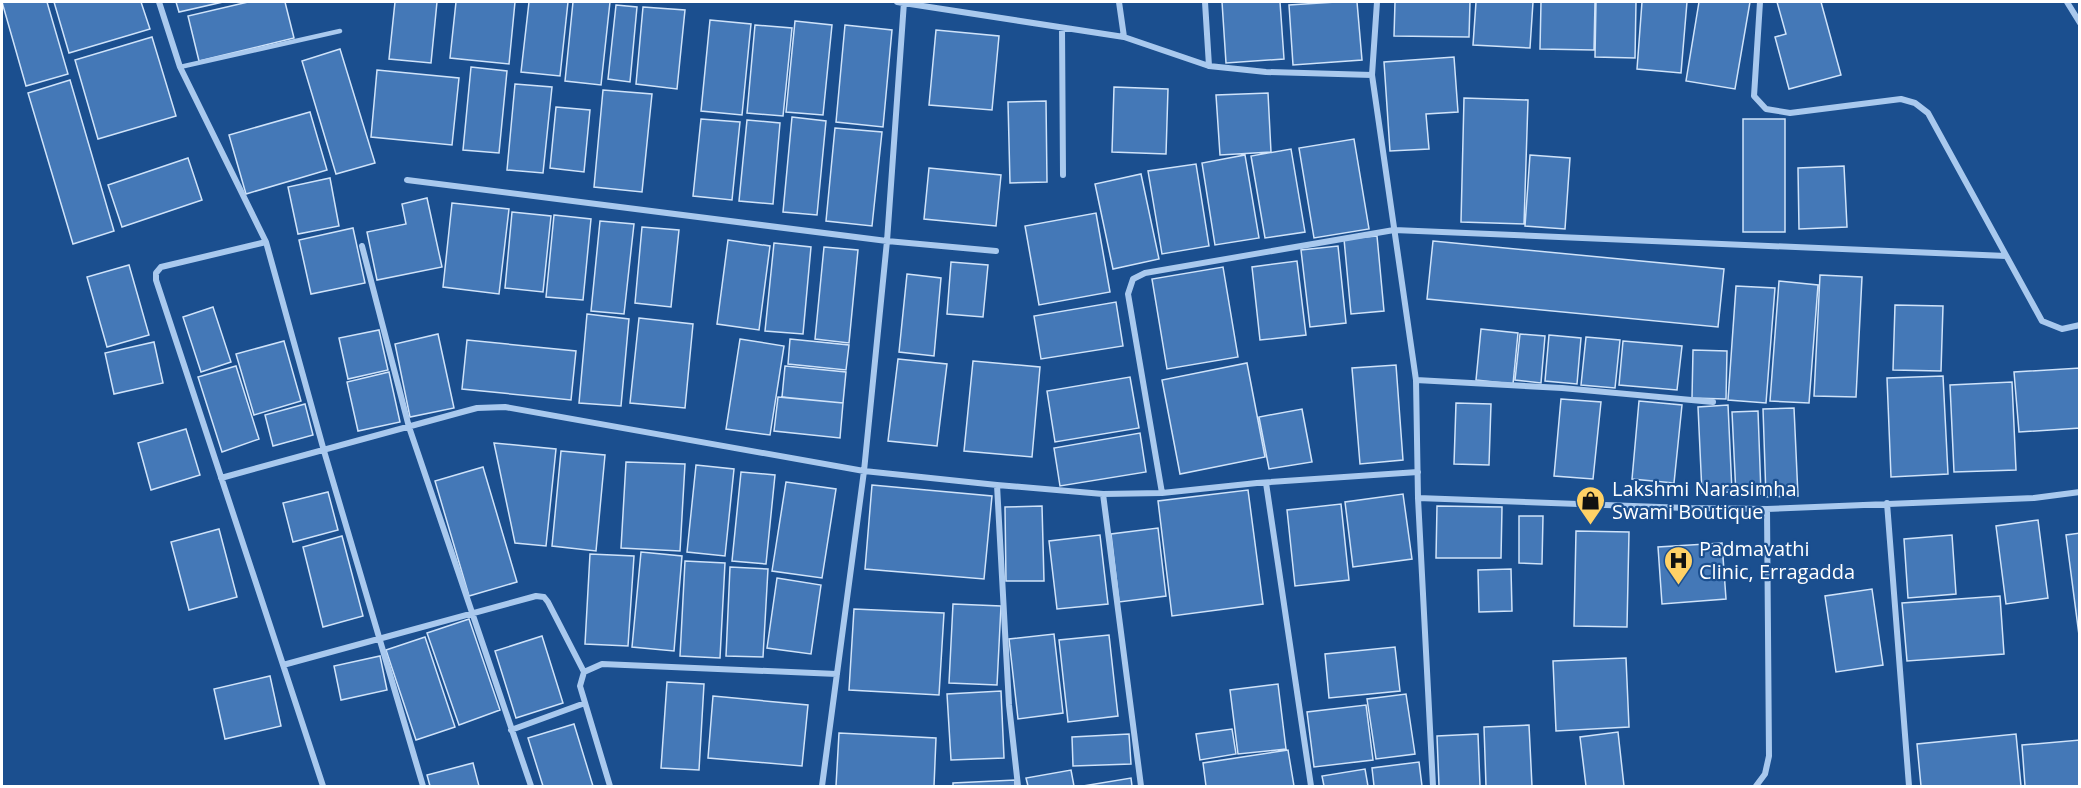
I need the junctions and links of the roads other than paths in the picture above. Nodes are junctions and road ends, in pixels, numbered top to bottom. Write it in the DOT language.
graph roads {
  1 [pos="159,2"];
  2 [pos="897,2"];
  3 [pos="904,2"];
  4 [pos="1119,2"];
  5 [pos="1205,2"];
  6 [pos="1377,2"];
  7 [pos="1760,2"];
  8 [pos="2067,2"];
  9 [pos="2079,23"];
  10 [pos="1062,28"];
  11 [pos="340,31"];
  12 [pos="1125,37"];
  13 [pos="1209,66"];
  14 [pos="180,67"];
  15 [pos="1372,75"];
  16 [pos="1063,175"];
  17 [pos="407,180"];
  18 [pos="1395,230"];
  19 [pos="887,241"];
  20 [pos="266,242"];
  21 [pos="362,246"];
  22 [pos="996,251"];
  23 [pos="2006,256"];
  24 [pos="2079,325"];
  25 [pos="1416,380"];
  26 [pos="1713,402"];
  27 [pos="409,427"];
  28 [pos="324,451"];
  29 [pos="864,471"];
  30 [pos="1418,472"];
  31 [pos="220,478"];
  32 [pos="1266,483"];
  33 [pos="997,485"];
  34 [pos="2079,492"];
  35 [pos="1162,493"];
  36 [pos="1103,494"];
  37 [pos="1418,498"];
  38 [pos="1887,503"];
  39 [pos="1767,509"];
  40 [pos="472,613"];
  41 [pos="379,638"];
  42 [pos="283,665"];
  43 [pos="584,672"];
  44 [pos="837,674"];
  45 [pos="585,703"];
  46 [pos="511,730"];
  47 [pos="323,786"];
  48 [pos="423,786"];
  49 [pos="531,786"];
  50 [pos="610,786"];
  51 [pos="822,786"];
  52 [pos="1018,786"];
  53 [pos="1141,786"];
  54 [pos="1311,786"];
  55 [pos="1432,786"];
  56 [pos="1756,786"];
  57 [pos="1909,786"];
  1 -- 14 [label="street"];
  2 -- 3 [label="street"];
  3 -- 10 [label="street"];
  3 -- 19 [label="street"];
  4 -- 12 [label="street"];
  5 -- 13 [label="street"];
  6 -- 15 [label="street"];
  7 -- 23 [label="street"];
  8 -- 9 [label="street"];
  10 -- 12 [label="street"];
  10 -- 16 [label="street"];
  11 -- 14 [label="lane"];
  12 -- 13 [label="street"];
  13 -- 15 [label="street"];
  14 -- 20 [label="street"];
  15 -- 18 [label="street"];
  17 -- 19 [label="street"];
  18 -- 23 [label="street"];
  18 -- 25 [label="street"];
  18 -- 35 [label="street"];
  19 -- 22 [label="street"];
  19 -- 29 [label="street"];
  20 -- 28 [label="street"];
  20 -- 31 [label="street"];
  21 -- 27 [label="street"];
  23 -- 24 [label="street"];
  25 -- 26 [label="street"];
  25 -- 30 [label="street"];
  27 -- 28 [label="street"];
  27 -- 29 [label="street"];
  27 -- 40 [label="street"];
  28 -- 31 [label="street"];
  28 -- 41 [label="street"];
  29 -- 33 [label="street"];
  29 -- 44 [label="street"];
  30 -- 32 [label="street"];
  30 -- 37 [label="street"];
  31 -- 42 [label="street"];
  32 -- 35 [label="street"];
  32 -- 54 [label="street"];
  33 -- 36 [label="street"];
  33 -- 52 [label="street"];
  34 -- 38 [label="street"];
  35 -- 36 [label="street"];
  36 -- 53 [label="street"];
  37 -- 39 [label="street"];
  37 -- 55 [label="street"];
  38 -- 39 [label="street"];
  38 -- 57 [label="street"];
  39 -- 56 [label="street"];
  40 -- 41 [label="street"];
  40 -- 43 [label="street"];
  40 -- 46 [label="street"];
  41 -- 42 [label="street"];
  41 -- 48 [label="street"];
  42 -- 47 [label="street"];
  43 -- 44 [label="street"];
  43 -- 45 [label="street"];
  44 -- 51 [label="street"];
  45 -- 46 [label="street"];
  45 -- 50 [label="street"];
  46 -- 49 [label="street"];
}
